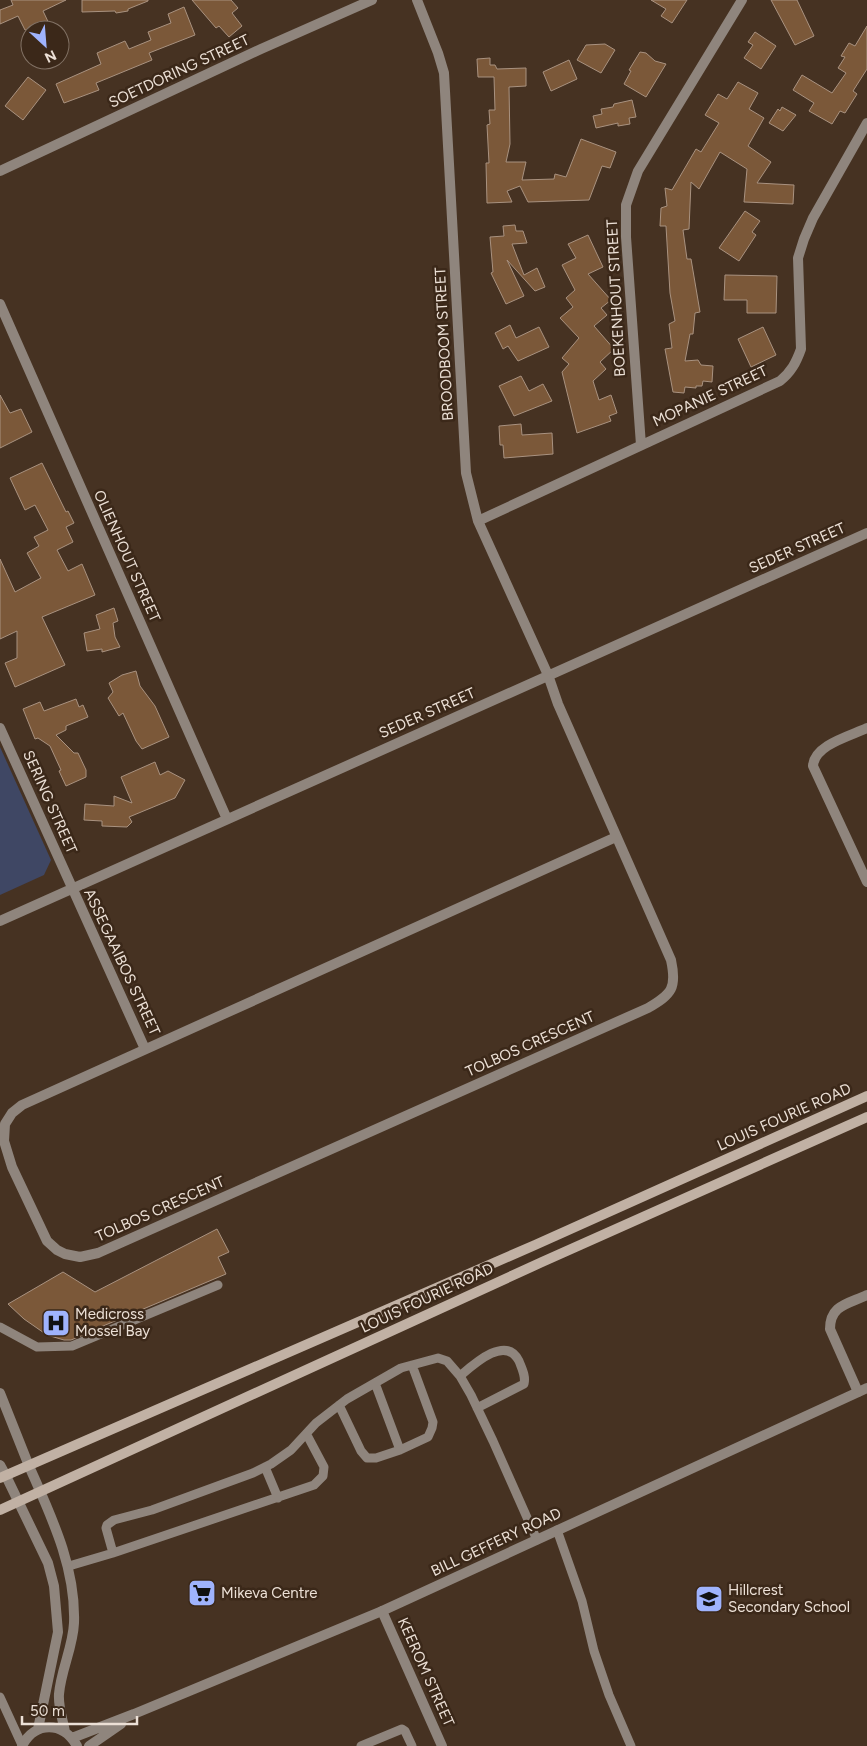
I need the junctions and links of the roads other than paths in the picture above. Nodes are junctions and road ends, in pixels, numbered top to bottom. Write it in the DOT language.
graph roads {
  1 [pos="372,0"];
  2 [pos="417,0"];
  3 [pos="742,0"];
  4 [pos="867,123"];
  5 [pos="0,171"];
  6 [pos="0,304"];
  7 [pos="641,445"];
  8 [pos="478,521"];
  9 [pos="867,533"];
  10 [pos="548,675"];
  11 [pos="0,728"];
  12 [pos="867,728"];
  13 [pos="226,820"];
  14 [pos="616,836"];
  15 [pos="867,882"];
  16 [pos="71,888"];
  17 [pos="0,921"];
  18 [pos="145,1049"];
  19 [pos="867,1096"];
  20 [pos="867,1116"];
  21 [pos="218,1285"];
  22 [pos="867,1295"];
  23 [pos="0,1327"];
  24 [pos="412,1365"];
  25 [pos="460,1376"];
  26 [pos="375,1383"];
  27 [pos="863,1390"];
  28 [pos="0,1393"];
  29 [pos="339,1405"];
  30 [pos="477,1408"];
  31 [pos="307,1435"];
  32 [pos="400,1450"];
  33 [pos="0,1465"];
  34 [pos="29,1466"];
  35 [pos="265,1467"];
  36 [pos="3,1477"];
  37 [pos="41,1492"];
  38 [pos="278,1498"];
  39 [pos="18,1502"];
  40 [pos="0,1510"];
  41 [pos="557,1530"];
  42 [pos="537,1540"];
  43 [pos="113,1553"];
  44 [pos="69,1566"];
  45 [pos="382,1610"];
  46 [pos="0,1696"];
  47 [pos="134,1714"];
  48 [pos="38,1729"];
  49 [pos="71,1739"];
  50 [pos="22,1745"];
  51 [pos="89,1746"];
  52 [pos="362,1746"];
  53 [pos="412,1746"];
  54 [pos="442,1746"];
  55 [pos="631,1746"];
  1 -- 5 [label="street, SOETDORING STREET"];
  2 -- 8 [label="street, BROODBOOM STREET"];
  3 -- 7 [label="street, BOEKENHOUT STREET"];
  4 -- 7 [label="street, MOPANIE STREET"];
  6 -- 13 [label="street, OLIENHOUT STREET"];
  7 -- 8 [label="street, MOPANIE STREET"];
  8 -- 10 [label="street, BROODBOOM STREET"];
  9 -- 10 [label="street, SEDER STREET"];
  10 -- 13 [label="street, SEDER STREET"];
  10 -- 14 [label="street, TOLBOS CRESCENT"];
  11 -- 16 [label="street, SERING STREET"];
  12 -- 15 [label="street"];
  13 -- 16 [label="street, SEDER STREET"];
  14 -- 18 [label="street, TOLBOS CRESCENT"];
  14 -- 18 [label="street, TOLBOS CRESCENT"];
  16 -- 17 [label="street, SEDER STREET"];
  16 -- 18 [label="street, ASSEGAAIBOS STREET"];
  19 -- 34 [label="main road, LOUIS FOURIE ROAD"];
  20 -- 37 [label="main road, LOUIS FOURIE ROAD"];
  21 -- 23 [label="lane"];
  22 -- 27 [label="street"];
  24 -- 25 [label="lane"];
  24 -- 26 [label="lane"];
  24 -- 32 [label="lane"];
  25 -- 30 [label="lane"];
  25 -- 30 [label="lane"];
  26 -- 29 [label="lane"];
  26 -- 32 [label="lane"];
  27 -- 41 [label="street, BILL GEFFERY ROAD"];
  28 -- 34 [label="street"];
  29 -- 31 [label="lane"];
  29 -- 32 [label="lane"];
  30 -- 42 [label="lane"];
  31 -- 35 [label="lane"];
  31 -- 38 [label="lane"];
  33 -- 36 [label="street"];
  34 -- 36 [label="main road, LOUIS FOURIE ROAD"];
  34 -- 37 [label="street"];
  35 -- 38 [label="lane"];
  35 -- 43 [label="lane"];
  36 -- 39 [label="street"];
  37 -- 39 [label="main road, LOUIS FOURIE ROAD"];
  37 -- 44 [label="street"];
  38 -- 43 [label="lane"];
  39 -- 40 [label="main road, LOUIS FOURIE ROAD"];
  39 -- 48 [label="street"];
  41 -- 42 [label="street, BILL GEFFERY ROAD"];
  41 -- 55 [label="lane"];
  42 -- 45 [label="street, BILL GEFFERY ROAD"];
  43 -- 44 [label="lane"];
  44 -- 49 [label="street"];
  45 -- 47 [label="street, BILL GEFFERY ROAD"];
  45 -- 54 [label="street, KEEROM STREET"];
  46 -- 50 [label="lane"];
  47 -- 49 [label="street, BILL GEFFERY ROAD"];
  47 -- 51 [label="street, BILL GEFFERY ROAD"];
  48 -- 49 [label="street"];
  48 -- 50 [label="street"];
  52 -- 53 [label="lane"];
}
